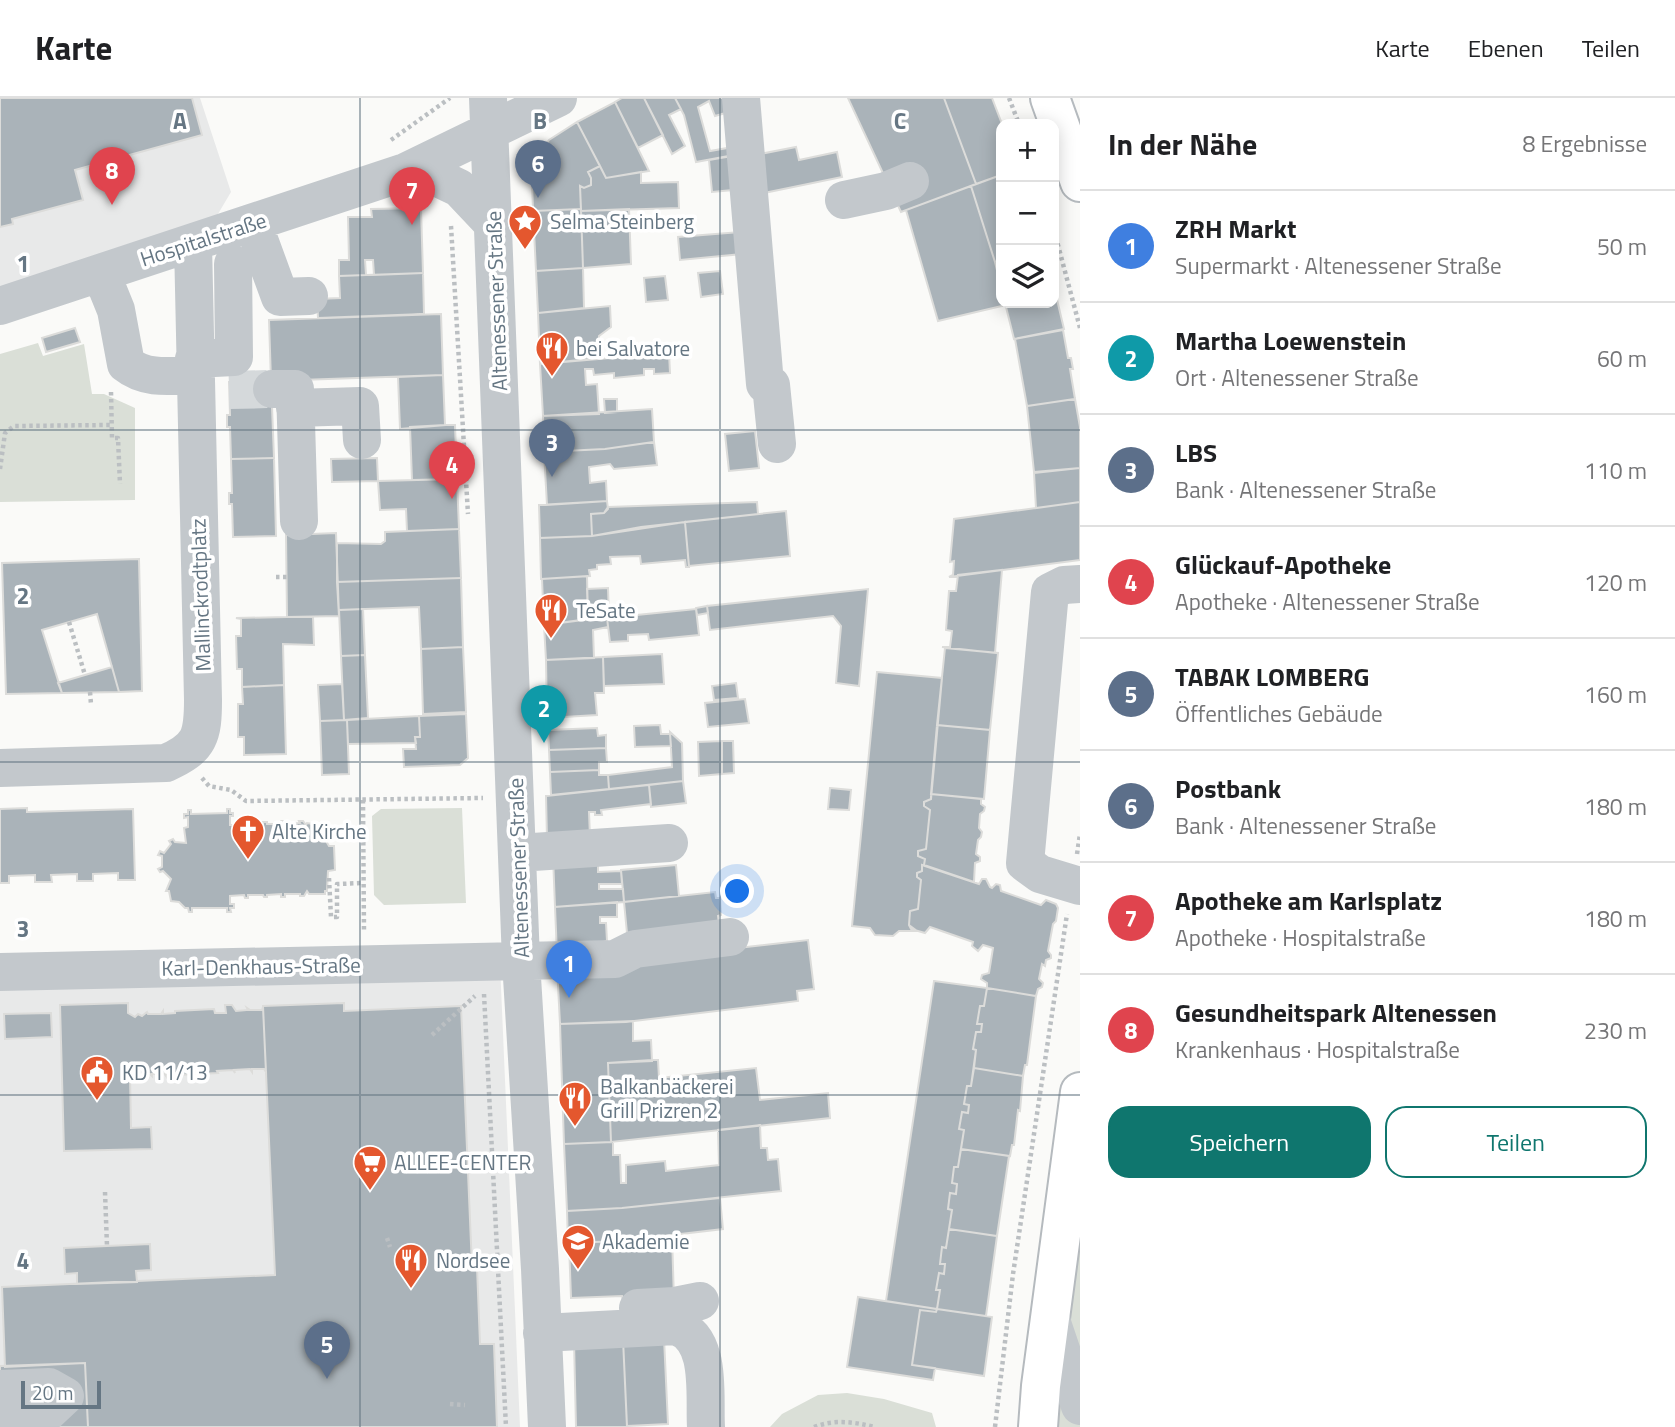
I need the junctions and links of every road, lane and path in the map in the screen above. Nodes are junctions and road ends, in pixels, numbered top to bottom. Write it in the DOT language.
graph roads {
  1 [pos="450,98"];
  2 [pos="558,98"];
  3 [pos="741,98"];
  4 [pos="1009,98"];
  5 [pos="1062,107"];
  6 [pos="488,116"];
  7 [pos="1017,119"];
  8 [pos="394,158"];
  9 [pos="910,181"];
  10 [pos="1080,182"];
  11 [pos="844,200"];
  12 [pos="253,223"];
  13 [pos="493,224"];
  14 [pos="193,243"];
  15 [pos="1058,245"];
  16 [pos="233,264"];
  17 [pos="123,270"];
  18 [pos="309,296"];
  19 [pos="0,306"];
  20 [pos="1080,328"];
  21 [pos="195,367"];
  22 [pos="137,373"];
  23 [pos="111,425"];
  24 [pos="362,440"];
  25 [pos="777,444"];
  26 [pos="0,469"];
  27 [pos="120,484"];
  28 [pos="299,521"];
  29 [pos="276,577"];
  30 [pos="287,577"];
  31 [pos="1080,584"];
  32 [pos="69,622"];
  33 [pos="85,675"];
  34 [pos="90,692"];
  35 [pos="91,704"];
  36 [pos="184,756"];
  37 [pos="0,768"];
  38 [pos="485,798"];
  39 [pos="363,800"];
  40 [pos="1080,834"];
  41 [pos="669,843"];
  42 [pos="518,853"];
  43 [pos="330,878"];
  44 [pos="363,883"];
  45 [pos="1076,885"];
  46 [pos="730,937"];
  47 [pos="521,961"];
  48 [pos="366,964"];
  49 [pos="0,972"];
  50 [pos="484,989"];
  51 [pos="432,1035"];
  52 [pos="1080,1092"];
  53 [pos="105,1192"];
  54 [pos="387,1238"];
  55 [pos="107,1246"];
  56 [pos="390,1247"];
  57 [pos="700,1301"];
  58 [pos="542,1324"];
  59 [pos="1065,1327"];
  60 [pos="0,1389"];
  61 [pos="450,1405"];
  62 [pos="465,1405"];
  63 [pos="1080,1406"];
  64 [pos="0,1413"];
  65 [pos="547,1427"];
  66 [pos="706,1427"];
  67 [pos="814,1427"];
  68 [pos="875,1427"];
  69 [pos="995,1427"];
  70 [pos="1038,1427"];
  1 -- 8 [label="path"];
  2 -- 6 [label="street, Hospitalstraße"];
  3 -- 25 [label="street"];
  4 -- 7 [label="path"];
  5 -- 10 [label="main road"];
  6 -- 8 [label="street, Hospitalstraße"];
  6 -- 13 [label="street, Altenessener Straße"];
  8 -- 12 [label="street, Hospitalstraße"];
  8 -- 13 [label="street, Hospitalstraße"];
  9 -- 11 [label="street"];
  12 -- 14 [label="street, Hospitalstraße"];
  12 -- 18 [label="street"];
  13 -- 42 [label="street, Altenessener Straße"];
  14 -- 17 [label="street, Hospitalstraße"];
  14 -- 21 [label="street, Mallinckrodtplatz"];
  15 -- 20 [label="path"];
  16 -- 21 [label="street"];
  17 -- 19 [label="street, Hospitalstraße"];
  17 -- 22 [label="street"];
  21 -- 22 [label="street"];
  21 -- 36 [label="street, Mallinckrodtplatz"];
  22 -- 23 [label="path"];
  23 -- 26 [label="path"];
  23 -- 27 [label="path"];
  24 -- 28 [label="street"];
  29 -- 30 [label="path"];
  31 -- 45 [label="street"];
  32 -- 33 [label="path"];
  34 -- 35 [label="path"];
  36 -- 37 [label="street"];
  36 -- 39 [label="path"];
  38 -- 39 [label="path"];
  39 -- 44 [label="path"];
  40 -- 45 [label="path"];
  41 -- 42 [label="street"];
  42 -- 47 [label="street, Altenessener Straße"];
  43 -- 44 [label="path"];
  44 -- 48 [label="path"];
  45 -- 69 [label="path"];
  46 -- 47 [label="street, Karl-Denkhaus-Straße"];
  47 -- 48 [label="street, Karl-Denkhaus-Straße"];
  47 -- 58 [label="street, Altenessener Straße"];
  48 -- 49 [label="street, Karl-Denkhaus-Straße"];
  50 -- 51 [label="path"];
  52 -- 59 [label="main road"];
  53 -- 55 [label="path"];
  54 -- 56 [label="path"];
  57 -- 58 [label="street"];
  58 -- 65 [label="street, Altenessener Straße"];
  58 -- 66 [label="street"];
  59 -- 63 [label="street"];
  59 -- 70 [label="main road"];
  60 -- 64 [label="street"];
  61 -- 62 [label="path"];
  67 -- 68 [label="path"];
}
